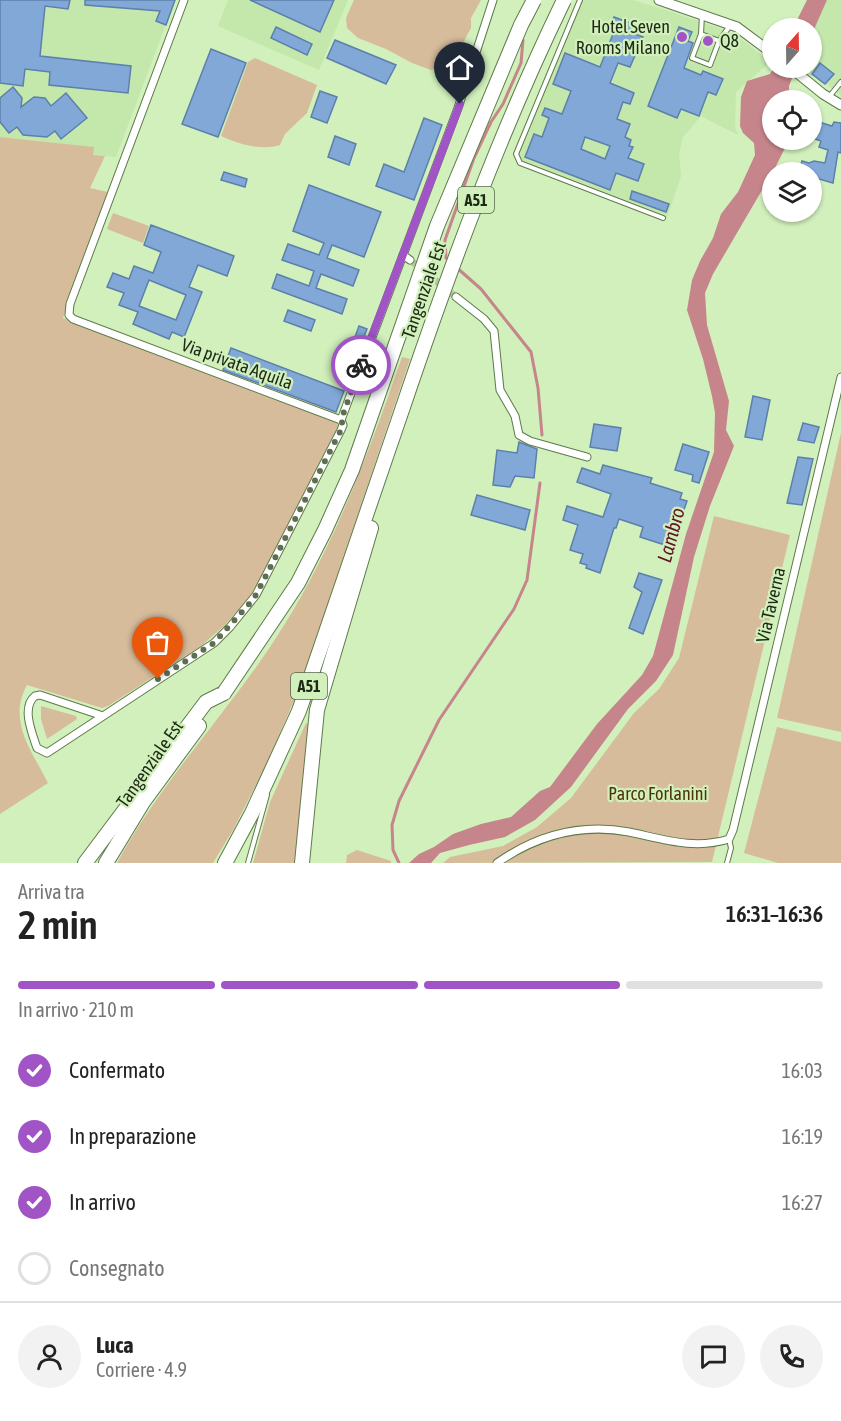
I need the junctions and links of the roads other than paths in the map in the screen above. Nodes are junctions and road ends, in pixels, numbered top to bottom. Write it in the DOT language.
graph roads {
  1 [pos="184,0"];
  2 [pos="493,0"];
  3 [pos="534,0"];
  4 [pos="564,0"];
  5 [pos="580,0"];
  6 [pos="659,0"];
  7 [pos="703,15"];
  8 [pos="731,24"];
  9 [pos="701,34"];
  10 [pos="719,41"];
  11 [pos="762,45"];
  12 [pos="804,78"];
  13 [pos="841,82"];
  14 [pos="829,98"];
  15 [pos="841,105"];
  16 [pos="663,218"];
  17 [pos="403,255"];
  18 [pos="410,261"];
  19 [pos="456,297"];
  20 [pos="841,377"];
  21 [pos="341,420"];
  22 [pos="586,457"];
  23 [pos="342,607"];
  24 [pos="103,716"];
  25 [pos="176,749"];
  26 [pos="276,765"];
  27 [pos="729,839"];
  28 [pos="87,859"];
  29 [pos="106,863"];
  30 [pos="225,863"];
  31 [pos="248,863"];
  32 [pos="302,863"];
  33 [pos="497,863"];
  34 [pos="727,863"];
  1 -- 21 [label="street, Via privata Aquila"];
  2 -- 17 [label="street"];
  3 -- 25 [label="highway, Tangenziale Est / A51, bridge"];
  4 -- 23 [label="highway, Tangenziale Est / A51, bridge"];
  5 -- 16 [label="lane"];
  6 -- 7 [label="street"];
  7 -- 8 [label="street"];
  7 -- 9 [label="lane"];
  8 -- 10 [label="lane"];
  8 -- 11 [label="street"];
  9 -- 10 [label="lane"];
  9 -- 10 [label="lane"];
  12 -- 14 [label="street"];
  13 -- 14 [label="lane"];
  14 -- 15 [label="street"];
  17 -- 18 [label="street"];
  17 -- 21 [label="street"];
  19 -- 22 [label="street"];
  20 -- 27 [label="street, Via Taverna"];
  21 -- 24 [label="street"];
  23 -- 26 [label="highway, Tangenziale Est / A51"];
  23 -- 32 [label="highway"];
  24 -- 24 [label="street"];
  25 -- 28 [label="highway"];
  25 -- 29 [label="highway, Tangenziale Est / A51"];
  26 -- 30 [label="highway, Tangenziale Est / A51"];
  26 -- 31 [label="lane"];
  27 -- 33 [label="street"];
  27 -- 34 [label="lane, Via Taverna"];
}
